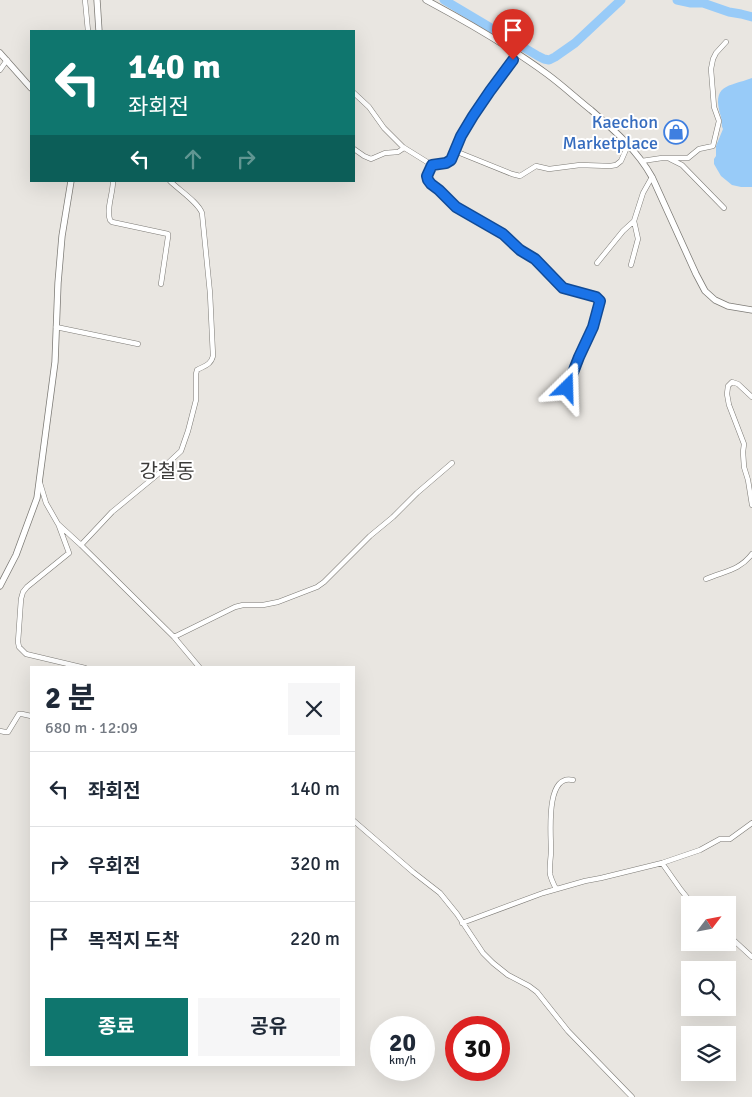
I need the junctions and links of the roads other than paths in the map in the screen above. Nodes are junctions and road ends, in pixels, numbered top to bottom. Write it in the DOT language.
graph roads {
  1 [pos="85,0"];
  2 [pos="426,0"];
  3 [pos="97,3"];
  4 [pos="85,7"];
  5 [pos="88,30"];
  6 [pos="99,30"];
  7 [pos="726,42"];
  8 [pos="0,52"];
  9 [pos="517,54"];
  10 [pos="7,60"];
  11 [pos="0,70"];
  12 [pos="30,87"];
  13 [pos="355,94"];
  14 [pos="628,145"];
  15 [pos="404,148"];
  16 [pos="355,150"];
  17 [pos="455,150"];
  18 [pos="669,158"];
  19 [pos="642,161"];
  20 [pos="432,165"];
  21 [pos="652,177"];
  22 [pos="71,182"];
  23 [pos="113,182"];
  24 [pos="171,182"];
  25 [pos="724,208"];
  26 [pos="634,221"];
  27 [pos="597,264"];
  28 [pos="631,265"];
  29 [pos="161,284"];
  30 [pos="752,310"];
  31 [pos="56,327"];
  32 [pos="138,344"];
  33 [pos="567,388"];
  34 [pos="752,397"];
  35 [pos="452,462"];
  36 [pos="40,482"];
  37 [pos="752,505"];
  38 [pos="58,524"];
  39 [pos="81,545"];
  40 [pos="752,554"];
  41 [pos="706,579"];
  42 [pos="0,586"];
  43 [pos="174,636"];
  44 [pos="77,666"];
  45 [pos="198,666"];
  46 [pos="30,716"];
  47 [pos="0,731"];
  48 [pos="573,780"];
  49 [pos="355,822"];
  50 [pos="752,823"];
  51 [pos="662,863"];
  52 [pos="556,889"];
  53 [pos="686,896"];
  54 [pos="462,923"];
  55 [pos="736,942"];
  56 [pos="752,957"];
  57 [pos="632,1097"];
  1 -- 4 [label="street"];
  2 -- 9 [label="street"];
  3 -- 4 [label="street"];
  3 -- 6 [label="street"];
  4 -- 5 [label="street"];
  7 -- 18 [label="street"];
  8 -- 10 [label="street"];
  9 -- 14 [label="street"];
  9 -- 17 [label="street"];
  10 -- 11 [label="street"];
  10 -- 12 [label="street"];
  13 -- 15 [label="street"];
  14 -- 17 [label="street"];
  14 -- 19 [label="street"];
  15 -- 16 [label="street"];
  15 -- 20 [label="street"];
  17 -- 20 [label="street"];
  18 -- 19 [label="street"];
  18 -- 25 [label="street"];
  19 -- 21 [label="street"];
  20 -- 33 [label="street"];
  21 -- 26 [label="street"];
  21 -- 30 [label="street"];
  22 -- 31 [label="street"];
  23 -- 29 [label="street"];
  24 -- 39 [label="street"];
  26 -- 27 [label="street"];
  26 -- 28 [label="street"];
  31 -- 32 [label="street"];
  31 -- 36 [label="street"];
  34 -- 37 [label="street"];
  35 -- 43 [label="street"];
  36 -- 38 [label="street"];
  36 -- 42 [label="street"];
  38 -- 39 [label="street"];
  38 -- 44 [label="street"];
  39 -- 43 [label="street"];
  40 -- 41 [label="street"];
  43 -- 45 [label="street"];
  46 -- 47 [label="street"];
  48 -- 52 [label="street"];
  49 -- 54 [label="street"];
  50 -- 51 [label="street"];
  51 -- 52 [label="street"];
  51 -- 53 [label="street"];
  52 -- 54 [label="street"];
  54 -- 57 [label="street"];
  55 -- 56 [label="street"];
}
